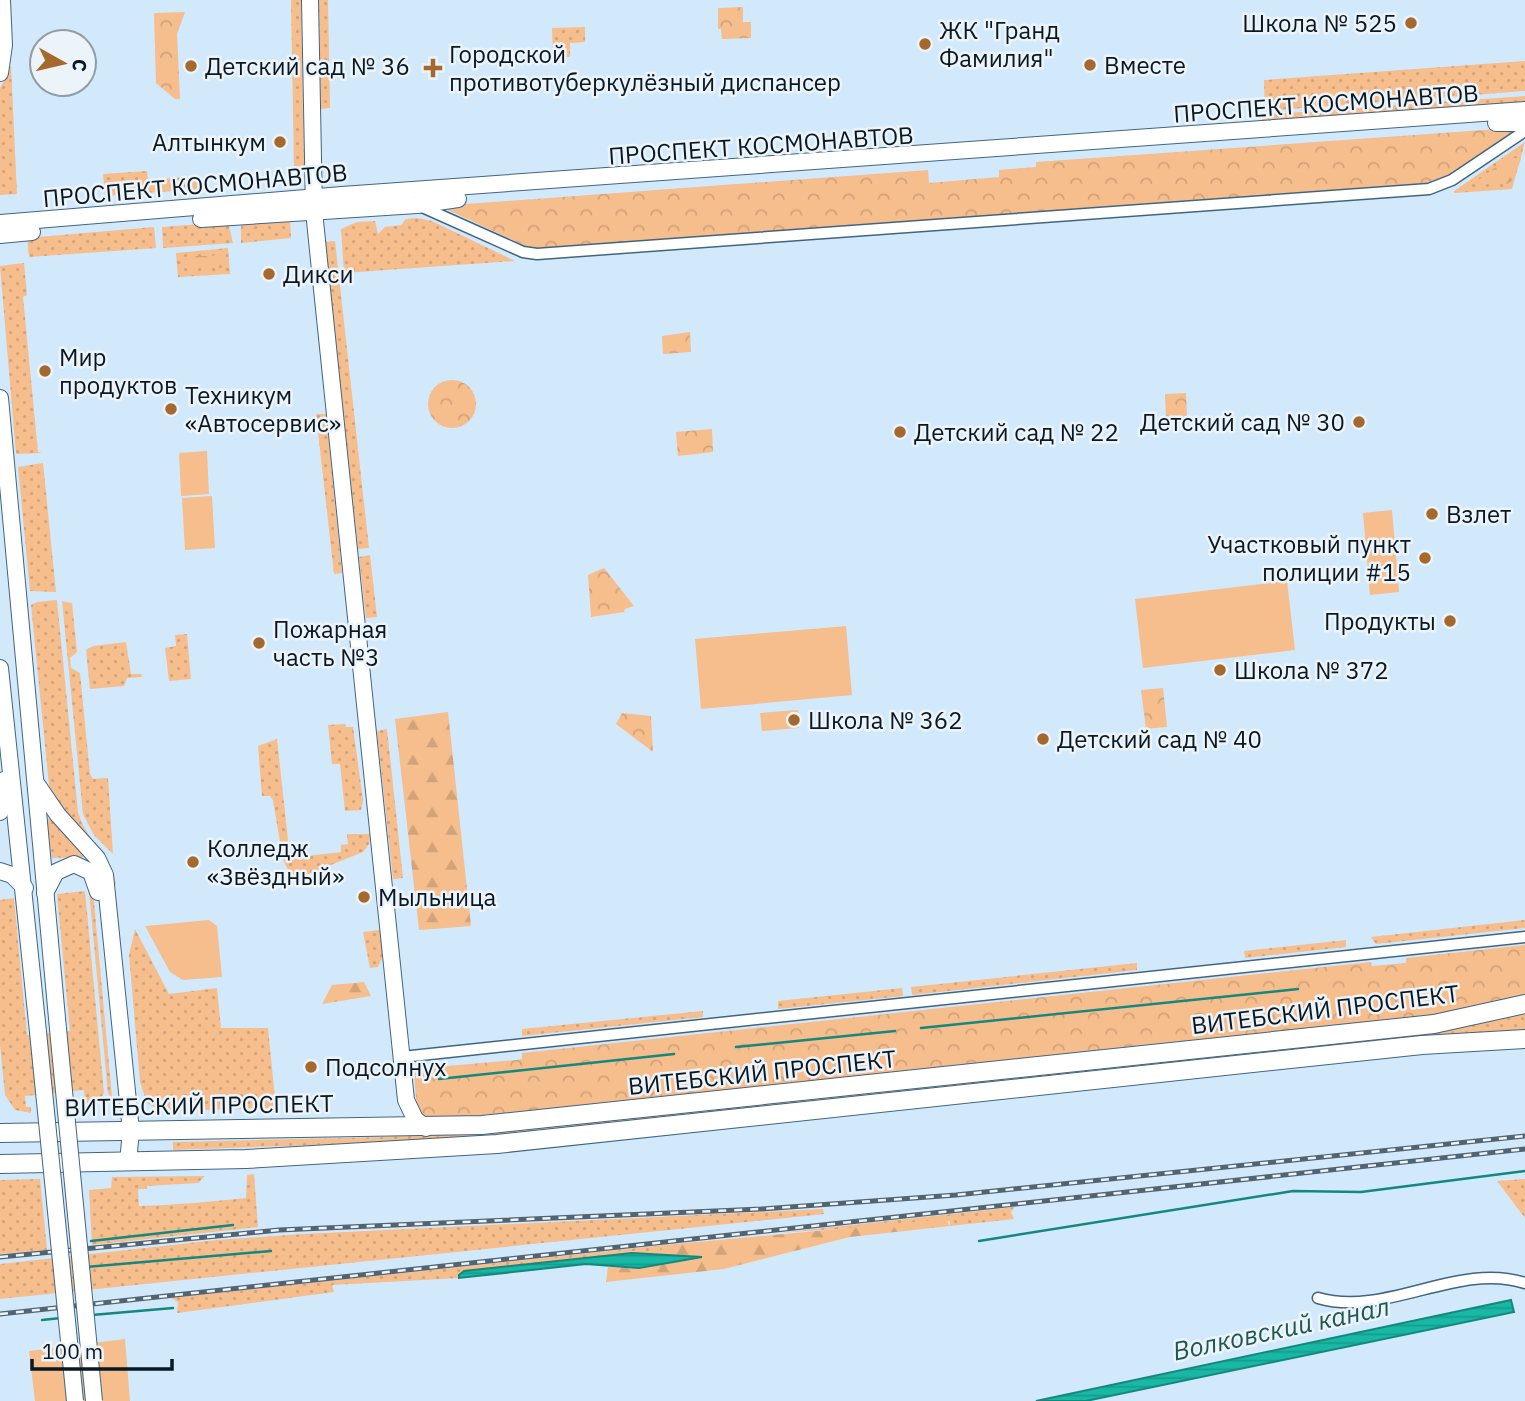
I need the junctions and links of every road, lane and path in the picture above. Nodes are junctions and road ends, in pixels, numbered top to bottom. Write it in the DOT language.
graph roads {
  1 [pos="2,0"];
  2 [pos="310,0"];
  3 [pos="0,73"];
  4 [pos="1525,110"];
  5 [pos="1525,123"];
  6 [pos="1525,131"];
  7 [pos="314,205"];
  8 [pos="417,205"];
  9 [pos="0,223"];
  10 [pos="0,235"];
  11 [pos="0,398"];
  12 [pos="0,668"];
  13 [pos="7,743"];
  14 [pos="35,781"];
  15 [pos="0,812"];
  16 [pos="0,871"];
  17 [pos="25,888"];
  18 [pos="45,893"];
  19 [pos="1525,937"];
  20 [pos="1525,1004"];
  21 [pos="1525,1039"];
  22 [pos="402,1057"];
  23 [pos="407,1100"];
  24 [pos="381,1126"];
  25 [pos="426,1128"];
  26 [pos="126,1131"];
  27 [pos="0,1133"];
  28 [pos="128,1162"];
  29 [pos="0,1164"];
  30 [pos="1525,1283"];
  31 [pos="1318,1298"];
  32 [pos="75,1401"];
  33 [pos="94,1401"];
  1 -- 3 [label="street"];
  2 -- 7 [label="street"];
  4 -- 7 [label="street, ПРОСПЕКТ КОСМОНАВТОВ"];
  5 -- 8 [label="street, ПРОСПЕКТ КОСМОНАВТОВ"];
  6 -- 8 [label="street"];
  7 -- 8 [label="street, ПРОСПЕКТ КОСМОНАВТОВ"];
  7 -- 9 [label="street, ПРОСПЕКТ КОСМОНАВТОВ"];
  7 -- 10 [label="street, ПРОСПЕКТ КОСМОНАВТОВ"];
  7 -- 22 [label="street"];
  11 -- 14 [label="street"];
  12 -- 13 [label="street"];
  13 -- 15 [label="street"];
  13 -- 17 [label="street"];
  14 -- 18 [label="street"];
  14 -- 26 [label="street"];
  16 -- 17 [label="street"];
  17 -- 32 [label="street, bridge"];
  18 -- 26 [label="street"];
  18 -- 33 [label="street, bridge"];
  19 -- 22 [label="street, ВИТЕБСКИЙ ПРОСПЕКТ"];
  20 -- 25 [label="main road, ВИТЕБСКИЙ ПРОСПЕКТ"];
  21 -- 28 [label="main road, ВИТЕБСКИЙ ПРОСПЕКТ"];
  22 -- 23 [label="street"];
  23 -- 24 [label="street"];
  23 -- 25 [label="street"];
  24 -- 25 [label="main road, ВИТЕБСКИЙ ПРОСПЕКТ"];
  24 -- 26 [label="main road, ВИТЕБСКИЙ ПРОСПЕКТ"];
  26 -- 27 [label="main road, ВИТЕБСКИЙ ПРОСПЕКТ"];
  26 -- 28 [label="street"];
  28 -- 29 [label="main road, ВИТЕБСКИЙ ПРОСПЕКТ"];
  30 -- 31 [label="street"];
}
